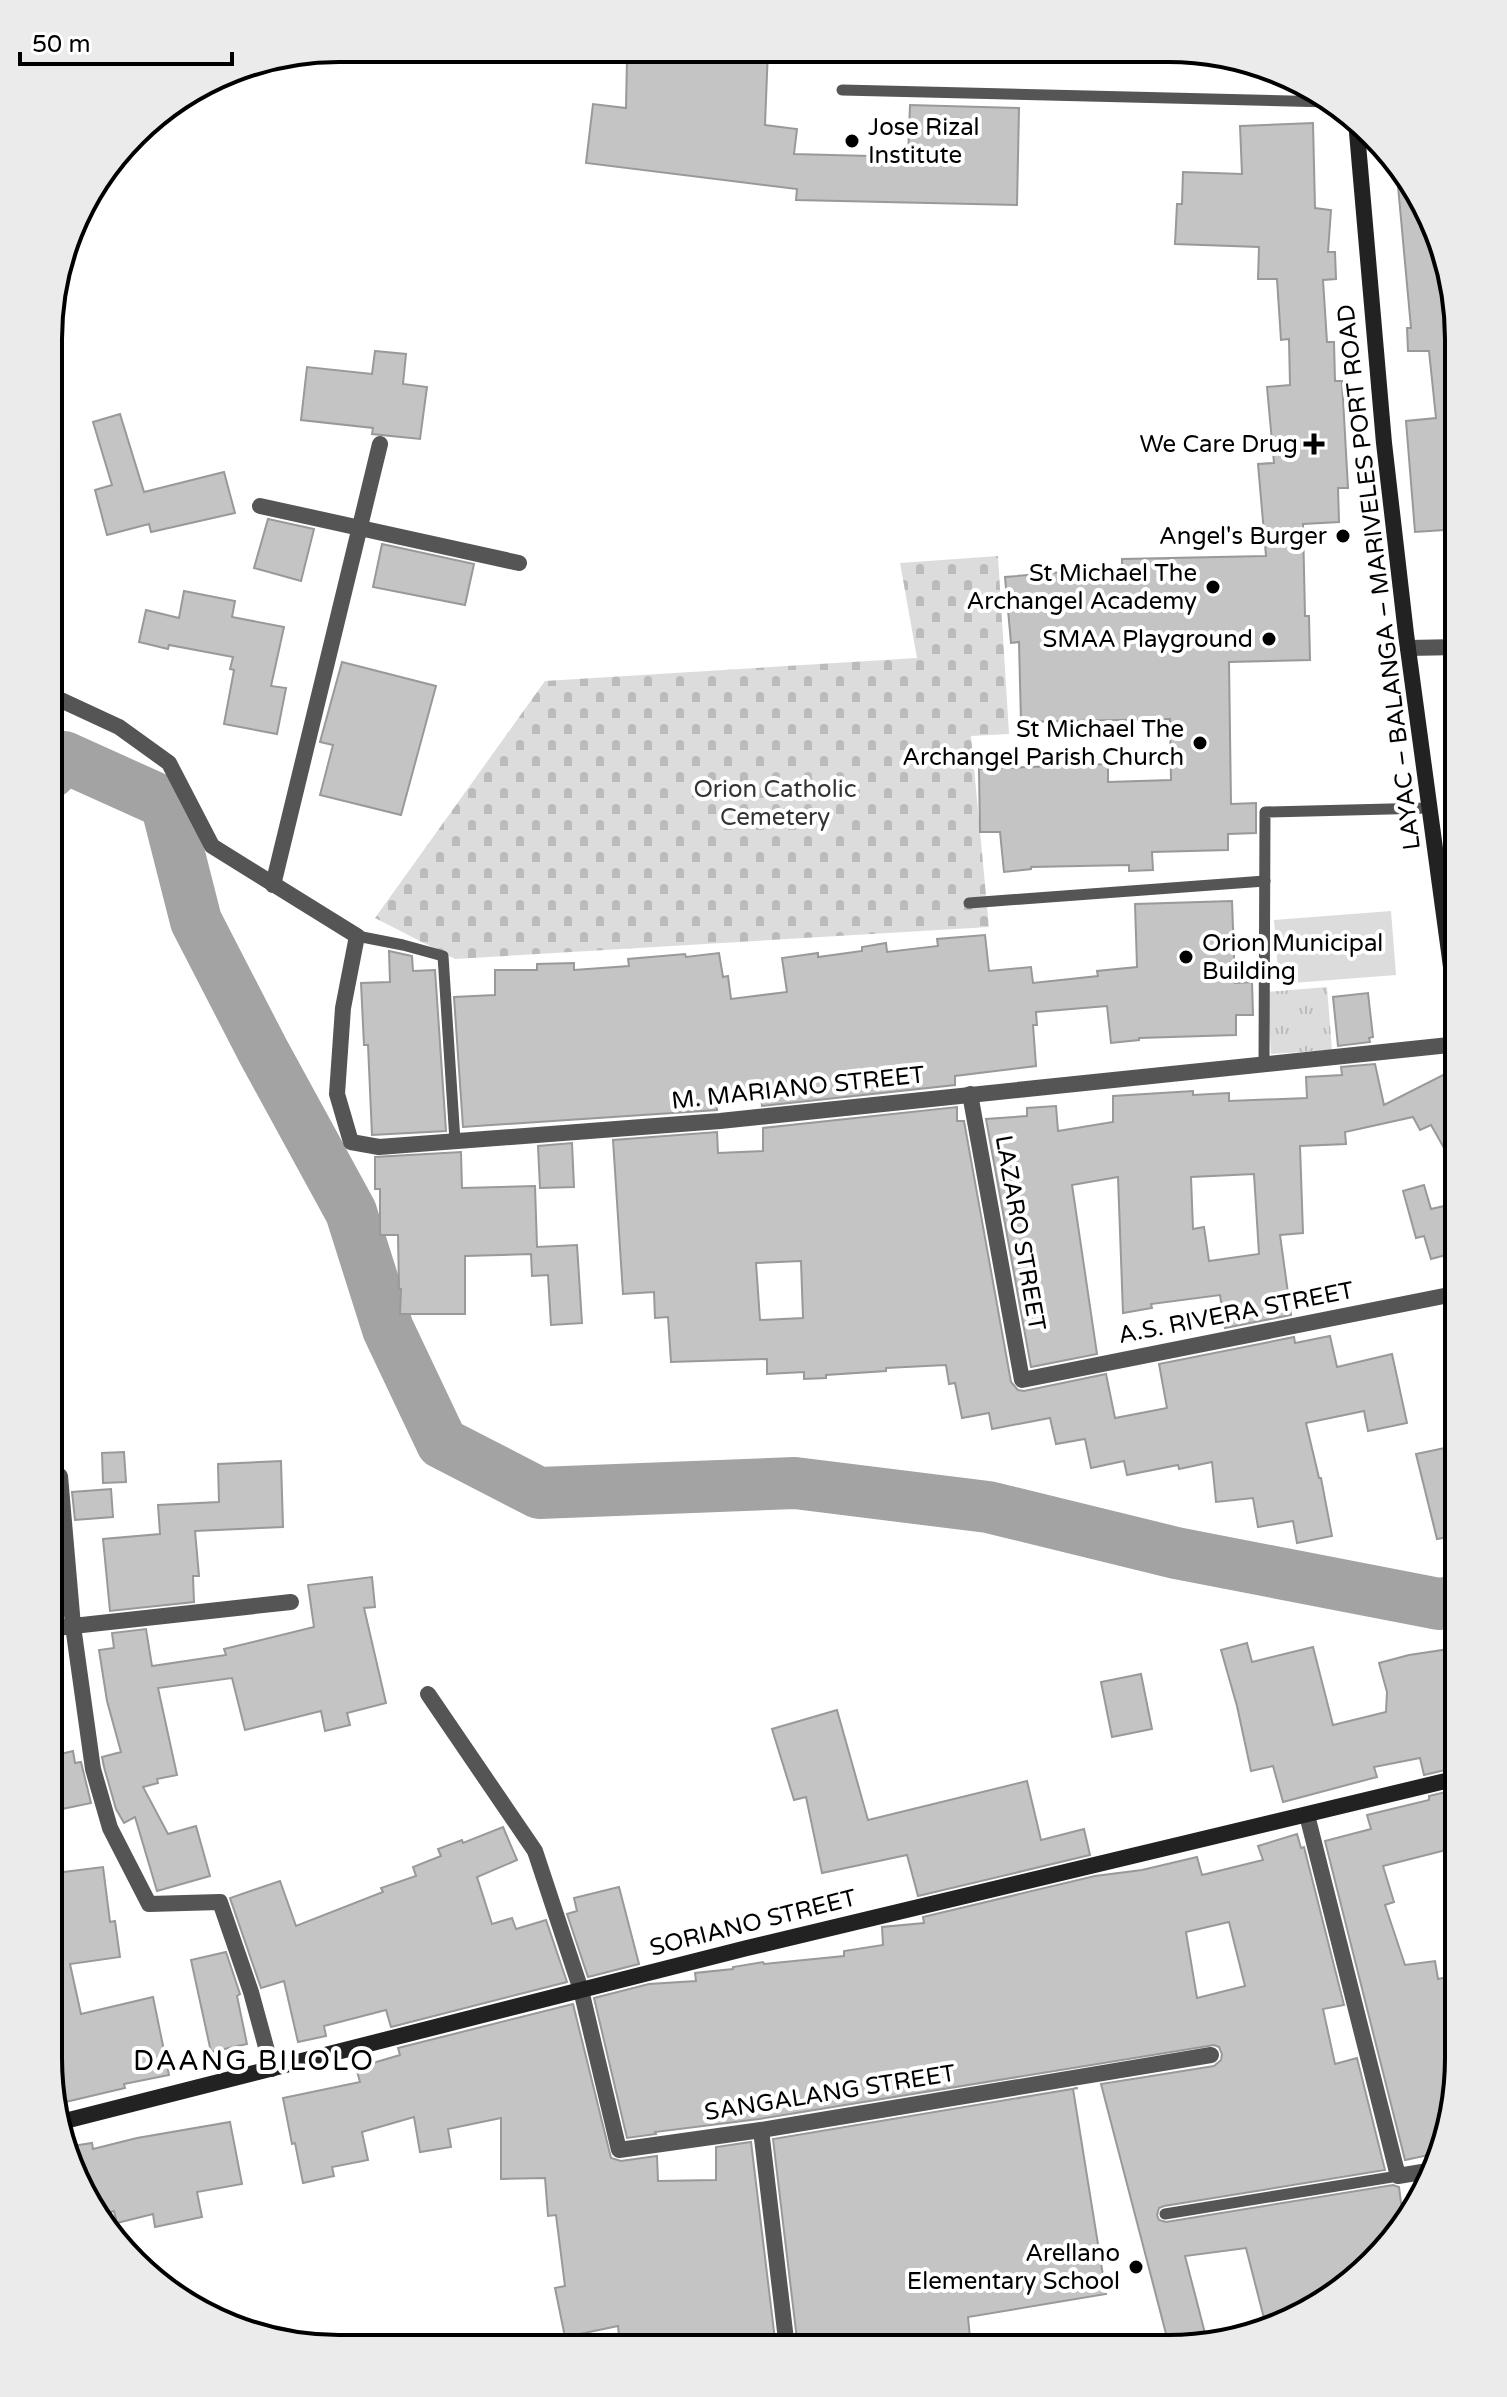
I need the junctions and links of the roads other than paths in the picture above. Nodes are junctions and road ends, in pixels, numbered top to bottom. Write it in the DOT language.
graph roads {
  1 [pos="842,90"];
  2 [pos="1311,102"];
  3 [pos="1357,137"];
  4 [pos="380,444"];
  5 [pos="260,506"];
  6 [pos="359,528"];
  7 [pos="519,563"];
  8 [pos="1445,647"];
  9 [pos="1408,648"];
  10 [pos="62,701"];
  11 [pos="1429,808"];
  12 [pos="1265,881"];
  13 [pos="273,885"];
  14 [pos="969,903"];
  15 [pos="1445,922"];
  16 [pos="357,936"];
  17 [pos="1445,1045"];
  18 [pos="1264,1064"];
  19 [pos="970,1094"];
  20 [pos="455,1141"];
  21 [pos="1444,1296"];
  22 [pos="1022,1380"];
  23 [pos="62,1499"];
  24 [pos="291,1602"];
  25 [pos="73,1626"];
  26 [pos="62,1627"];
  27 [pos="428,1694"];
  28 [pos="1444,1781"];
  29 [pos="1307,1815"];
  30 [pos="581,1990"];
  31 [pos="1211,2055"];
  32 [pos="272,2069"];
  33 [pos="69,2120"];
  34 [pos="761,2130"];
  35 [pos="1420,2172"];
  36 [pos="1398,2176"];
  37 [pos="1165,2214"];
  38 [pos="785,2335"];
  1 -- 2 [label="lane"];
  3 -- 9 [label="main road, LAYAC – BALANGA – MARIVELES PORT ROAD"];
  4 -- 6 [label="street"];
  5 -- 6 [label="street"];
  6 -- 7 [label="street"];
  6 -- 13 [label="street"];
  8 -- 9 [label="street"];
  9 -- 11 [label="main road, LAYAC – BALANGA – MARIVELES PORT ROAD"];
  10 -- 13 [label="street"];
  11 -- 12 [label="lane"];
  11 -- 15 [label="main road, LAYAC – BALANGA – MARIVELES PORT ROAD"];
  12 -- 14 [label="lane"];
  12 -- 18 [label="lane"];
  13 -- 16 [label="street"];
  16 -- 20 [label="lane"];
  16 -- 20 [label="street, M. MARIANO STREET"];
  17 -- 18 [label="street, M. MARIANO STREET"];
  18 -- 19 [label="street, M. MARIANO STREET"];
  19 -- 20 [label="street, M. MARIANO STREET"];
  19 -- 22 [label="street, LAZARO STREET"];
  21 -- 22 [label="street, A.S. RIVERA STREET"];
  23 -- 25 [label="street"];
  24 -- 25 [label="street"];
  25 -- 26 [label="street"];
  25 -- 32 [label="street"];
  27 -- 30 [label="street"];
  28 -- 29 [label="main road, SORIANO STREET"];
  29 -- 30 [label="main road, SORIANO STREET"];
  29 -- 36 [label="street"];
  30 -- 32 [label="main road, SORIANO STREET"];
  30 -- 34 [label="street, SANGALANG STREET"];
  31 -- 34 [label="street, SANGALANG STREET"];
  32 -- 33 [label="main road, SORIANO STREET"];
  34 -- 38 [label="street"];
  35 -- 36 [label="street"];
  36 -- 37 [label="lane"];
}
